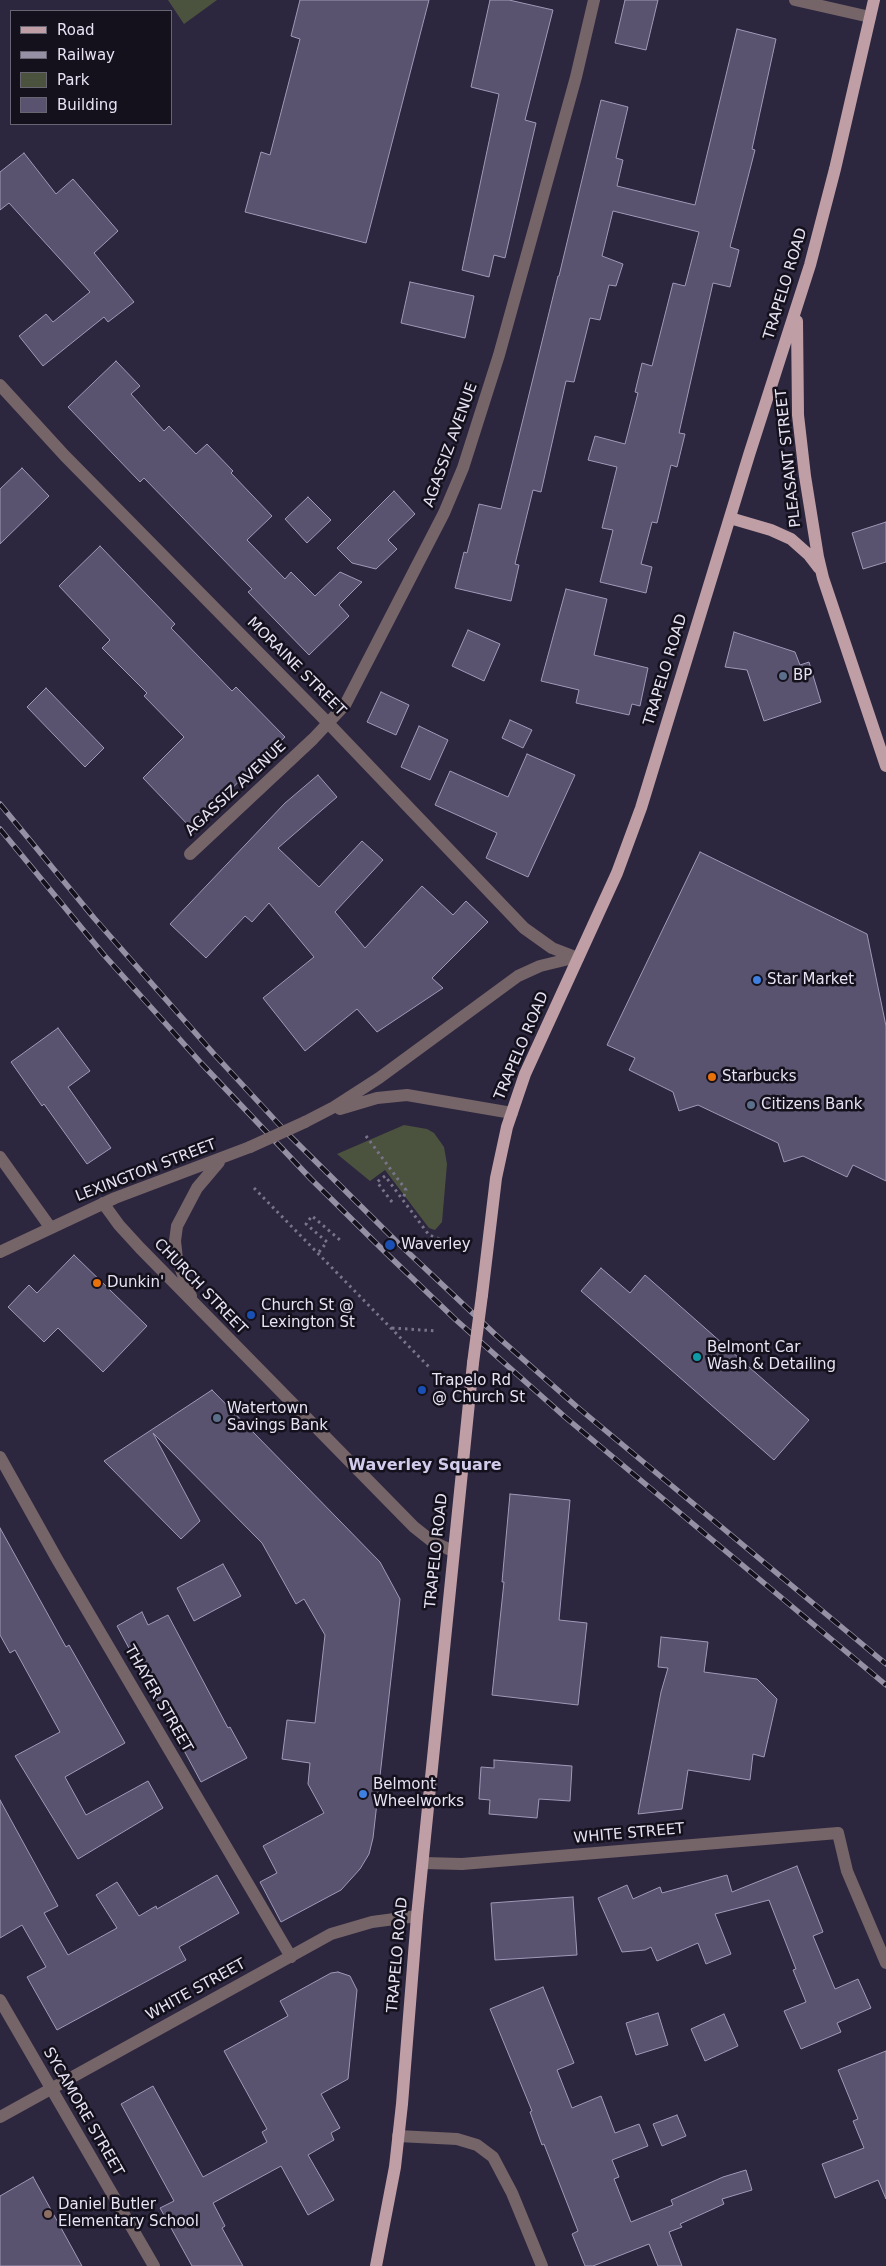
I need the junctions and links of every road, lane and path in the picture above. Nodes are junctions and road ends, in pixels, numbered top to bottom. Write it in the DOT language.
graph roads {
  1 [pos="594,0"];
  2 [pos="795,0"];
  3 [pos="874,0"];
  4 [pos="870,16"];
  5 [pos="798,303"];
  6 [pos="0,385"];
  7 [pos="730,518"];
  8 [pos="823,578"];
  9 [pos="329,724"];
  10 [pos="886,766"];
  11 [pos="190,854"];
  12 [pos="578,958"];
  13 [pos="512,1113"];
  14 [pos="305,1122"];
  15 [pos="366,1136"];
  16 [pos="0,1157"];
  17 [pos="225,1158"];
  18 [pos="254,1188"];
  19 [pos="403,1200"];
  20 [pos="392,1202"];
  21 [pos="103,1203"];
  22 [pos="50,1228"];
  23 [pos="340,1240"];
  24 [pos="445,1241"];
  25 [pos="0,1252"];
  26 [pos="319,1253"];
  27 [pos="195,1305"];
  28 [pos="391,1328"];
  29 [pos="437,1331"];
  30 [pos="430,1368"];
  31 [pos="0,1457"];
  32 [pos="453,1551"];
  33 [pos="424,1863"];
  34 [pos="417,1916"];
  35 [pos="291,1957"];
  36 [pos="886,1963"];
  37 [pos="0,2000"];
  38 [pos="50,2088"];
  39 [pos="0,2117"];
  40 [pos="398,2136"];
  41 [pos="154,2266"];
  42 [pos="376,2266"];
  43 [pos="542,2266"];
  1 -- 9 [label="street, AGASSIZ AVENUE"];
  2 -- 4 [label="street"];
  3 -- 4 [label="main road, TRAPELO ROAD"];
  4 -- 5 [label="main road, TRAPELO ROAD"];
  5 -- 7 [label="main road, TRAPELO ROAD"];
  5 -- 8 [label="main road, PLEASANT STREET"];
  6 -- 9 [label="street, MORAINE STREET"];
  7 -- 8 [label="main road, PLEASANT STREET"];
  7 -- 12 [label="main road, TRAPELO ROAD"];
  8 -- 10 [label="main road, PLEASANT STREET"];
  9 -- 11 [label="street, AGASSIZ AVENUE"];
  9 -- 12 [label="street, MORAINE STREET"];
  12 -- 13 [label="main road, TRAPELO ROAD"];
  12 -- 14 [label="street, LEXINGTON STREET"];
  13 -- 14 [label="street, LEXINGTON STREET"];
  13 -- 32 [label="main road, TRAPELO ROAD, bridge"];
  14 -- 17 [label="street, LEXINGTON STREET, bridge"];
  15 -- 19 [label="path"];
  16 -- 22 [label="street"];
  17 -- 21 [label="street, LEXINGTON STREET"];
  17 -- 27 [label="street"];
  18 -- 26 [label="path"];
  19 -- 20 [label="path"];
  19 -- 24 [label="path"];
  21 -- 22 [label="street, LEXINGTON STREET"];
  21 -- 27 [label="street, CHURCH STREET"];
  22 -- 25 [label="street, LEXINGTON STREET"];
  23 -- 26 [label="path"];
  26 -- 28 [label="path"];
  27 -- 32 [label="street, CHURCH STREET"];
  28 -- 29 [label="path"];
  28 -- 30 [label="path"];
  31 -- 35 [label="street, THAYER STREET"];
  32 -- 33 [label="main road, TRAPELO ROAD"];
  33 -- 34 [label="main road, TRAPELO ROAD"];
  33 -- 36 [label="street, WHITE STREET"];
  34 -- 35 [label="street, WHITE STREET"];
  34 -- 40 [label="main road, TRAPELO ROAD"];
  35 -- 38 [label="street, WHITE STREET"];
  37 -- 38 [label="street, SYCAMORE STREET"];
  38 -- 39 [label="street, WHITE STREET"];
  38 -- 41 [label="street, SYCAMORE STREET"];
  40 -- 42 [label="main road, TRAPELO ROAD"];
  40 -- 43 [label="street"];
}
